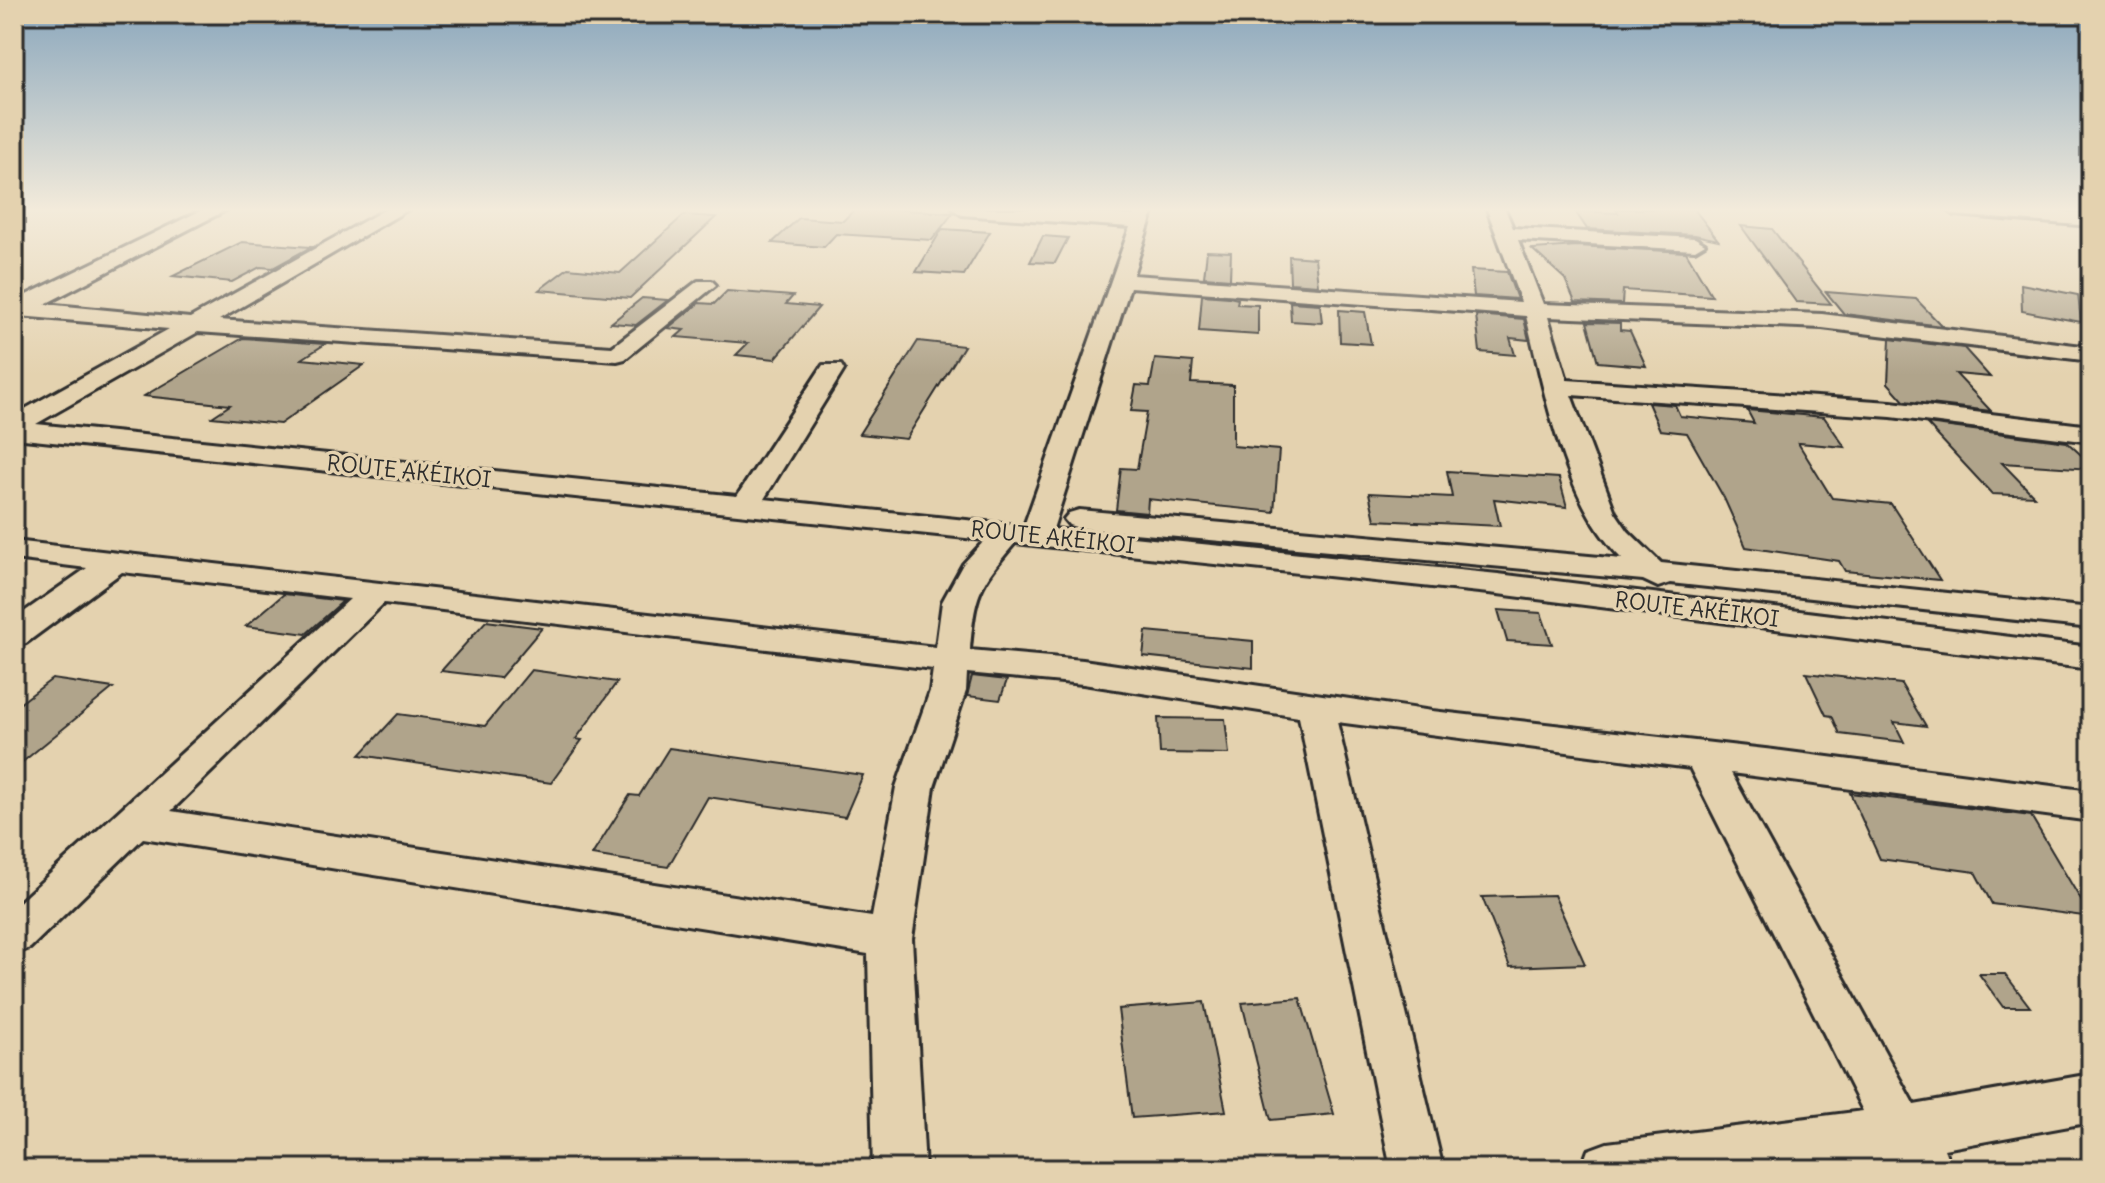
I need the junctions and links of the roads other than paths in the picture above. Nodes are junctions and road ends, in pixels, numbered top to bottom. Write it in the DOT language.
graph roads {
  1 [pos="107,264"];
  2 [pos="302,264"];
  3 [pos="1127,264"];
  4 [pos="1517,264"];
  5 [pos="1122,280"];
  6 [pos="705,285"];
  7 [pos="16,309"];
  8 [pos="1535,310"];
  9 [pos="194,325"];
  10 [pos="2091,354"];
  11 [pos="832,370"];
  12 [pos="1555,387"];
  13 [pos="14,428"];
  14 [pos="2091,434"];
  15 [pos="746,505"];
  16 [pos="1028,530"];
  17 [pos="14,550"];
  18 [pos="116,562"];
  19 [pos="1653,571"];
  20 [pos="377,592"];
  21 [pos="1683,607"];
  22 [pos="2091,618"];
  23 [pos="14,635"];
  24 [pos="2091,658"];
  25 [pos="952,660"];
  26 [pos="1315,707"];
  27 [pos="1703,756"];
  28 [pos="2091,806"];
  29 [pos="135,821"];
  30 [pos="14,935"];
  31 [pos="890,939"];
  32 [pos="2091,1098"];
  33 [pos="1914,1151"];
  34 [pos="899,1169"];
  35 [pos="1417,1169"];
  36 [pos="1607,1169"];
  1 -- 7 [label="street"];
  2 -- 9 [label="street"];
  3 -- 5 [label="street"];
  4 -- 8 [label="street"];
  5 -- 8 [label="street"];
  5 -- 16 [label="street"];
  6 -- 9 [label="street"];
  7 -- 9 [label="street"];
  8 -- 10 [label="street"];
  8 -- 12 [label="street"];
  9 -- 13 [label="street"];
  11 -- 15 [label="street"];
  12 -- 14 [label="street"];
  12 -- 19 [label="street"];
  13 -- 15 [label="street, ROUTE AKÉIKOI"];
  15 -- 16 [label="street, ROUTE AKÉIKOI"];
  16 -- 19 [label="street, ROUTE AKÉIKOI"];
  16 -- 21 [label="street, ROUTE AKÉIKOI"];
  16 -- 25 [label="street"];
  17 -- 18 [label="street"];
  18 -- 20 [label="street"];
  18 -- 23 [label="street"];
  19 -- 21 [label="street"];
  19 -- 22 [label="street, ROUTE AKÉIKOI"];
  20 -- 25 [label="street"];
  20 -- 29 [label="street"];
  21 -- 24 [label="street, ROUTE AKÉIKOI"];
  25 -- 26 [label="street"];
  25 -- 31 [label="street"];
  26 -- 27 [label="street"];
  26 -- 35 [label="street"];
  27 -- 28 [label="street"];
  27 -- 33 [label="street"];
  29 -- 30 [label="street"];
  29 -- 31 [label="street"];
  31 -- 34 [label="street"];
  32 -- 33 [label="street"];
  33 -- 36 [label="street"];
}
